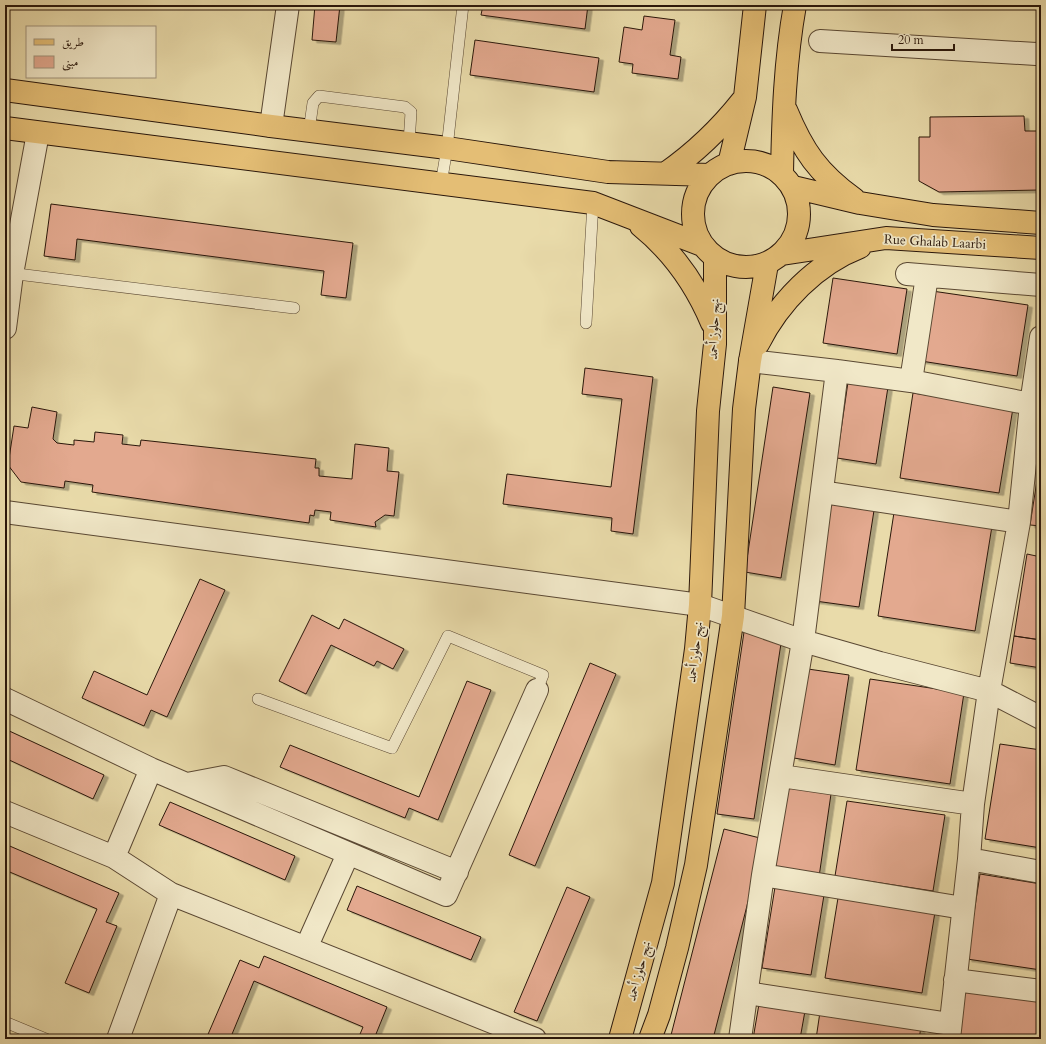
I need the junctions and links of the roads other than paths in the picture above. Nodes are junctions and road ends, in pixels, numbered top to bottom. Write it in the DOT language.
graph roads {
  1 [pos="288,5"];
  2 [pos="463,5"];
  3 [pos="755,5"];
  4 [pos="795,5"];
  5 [pos="820,41"];
  6 [pos="1041,53"];
  7 [pos="5,90"];
  8 [pos="745,97"];
  9 [pos="784,105"];
  10 [pos="272,126"];
  11 [pos="5,128"];
  12 [pos="309,131"];
  13 [pos="38,133"];
  14 [pos="409,144"];
  15 [pos="447,148"];
  16 [pos="729,164"];
  17 [pos="666,173"];
  18 [pos="710,175"];
  19 [pos="787,180"];
  20 [pos="442,184"];
  21 [pos="593,203"];
  22 [pos="860,203"];
  23 [pos="629,216"];
  24 [pos="1041,223"];
  25 [pos="886,238"];
  26 [pos="1041,248"];
  27 [pos="709,251"];
  28 [pos="775,259"];
  29 [pos="8,273"];
  30 [pos="1041,285"];
  31 [pos="294,308"];
  32 [pos="586,322"];
  33 [pos="714,327"];
  34 [pos="5,328"];
  35 [pos="1041,337"];
  36 [pos="750,361"];
  37 [pos="837,370"];
  38 [pos="911,382"];
  39 [pos="1031,404"];
  40 [pos="822,492"];
  41 [pos="5,512"];
  42 [pos="1019,522"];
  43 [pos="700,605"];
  44 [pos="733,616"];
  45 [pos="803,641"];
  46 [pos="537,690"];
  47 [pos="989,691"];
  48 [pos="5,699"];
  49 [pos="258,699"];
  50 [pos="1041,718"];
  51 [pos="151,769"];
  52 [pos="781,776"];
  53 [pos="187,784"];
  54 [pos="973,804"];
  55 [pos="5,812"];
  56 [pos="348,854"];
  57 [pos="114,857"];
  58 [pos="969,859"];
  59 [pos="457,872"];
  60 [pos="1041,872"];
  61 [pos="763,875"];
  62 [pos="171,894"];
  63 [pos="963,908"];
  64 [pos="306,948"];
  65 [pos="955,980"];
  66 [pos="1041,991"];
  67 [pos="746,993"];
  68 [pos="5,1022"];
  69 [pos="950,1032"];
  70 [pos="46,1039"];
  71 [pos="118,1039"];
  72 [pos="534,1039"];
  73 [pos="620,1039"];
  74 [pos="650,1039"];
  75 [pos="740,1039"];
  1 -- 10 [label="street"];
  2 -- 15 [label="lane"];
  3 -- 8 [label="main road"];
  4 -- 9 [label="main road"];
  5 -- 6 [label="street"];
  7 -- 10 [label="main road"];
  8 -- 16 [label="main road"];
  8 -- 17 [label="main road"];
  9 -- 19 [label="main road"];
  9 -- 22 [label="main road"];
  10 -- 12 [label="main road"];
  11 -- 13 [label="main road"];
  12 -- 14 [label="main road"];
  12 -- 14 [label="lane"];
  13 -- 20 [label="main road"];
  13 -- 29 [label="street"];
  14 -- 15 [label="main road"];
  15 -- 17 [label="main road"];
  15 -- 20 [label="lane"];
  16 -- 18 [label="main road"];
  16 -- 19 [label="main road"];
  17 -- 18 [label="main road"];
  18 -- 27 [label="main road"];
  19 -- 22 [label="main road, Rue Ghalab Laarbi"];
  19 -- 28 [label="main road"];
  20 -- 21 [label="main road"];
  21 -- 23 [label="main road"];
  21 -- 32 [label="lane"];
  22 -- 24 [label="main road, Rue Ghalab Laarbi"];
  23 -- 27 [label="main road"];
  23 -- 33 [label="main road"];
  25 -- 26 [label="main road, Rue Ghalab Laarbi"];
  25 -- 28 [label="main road, Rue Ghalab Laarbi"];
  25 -- 36 [label="main road"];
  27 -- 28 [label="main road"];
  27 -- 33 [label="main road, نهج حلوز أحمد"];
  28 -- 36 [label="main road"];
  29 -- 31 [label="lane"];
  29 -- 34 [label="street"];
  30 -- 38 [label="street"];
  33 -- 43 [label="main road, نهج حلوز أحمد"];
  35 -- 39 [label="street"];
  36 -- 37 [label="street"];
  36 -- 44 [label="main road"];
  37 -- 38 [label="street"];
  37 -- 40 [label="street"];
  38 -- 39 [label="street"];
  39 -- 42 [label="street"];
  40 -- 42 [label="street"];
  40 -- 45 [label="street"];
  41 -- 43 [label="street"];
  42 -- 47 [label="street"];
  43 -- 44 [label="street"];
  43 -- 73 [label="main road, نهج حلوز أحمد"];
  44 -- 45 [label="street"];
  44 -- 74 [label="main road"];
  45 -- 47 [label="street"];
  45 -- 52 [label="street"];
  46 -- 49 [label="lane"];
  46 -- 59 [label="street"];
  47 -- 50 [label="street"];
  47 -- 54 [label="street"];
  48 -- 51 [label="street"];
  51 -- 53 [label="street"];
  51 -- 57 [label="street"];
  52 -- 54 [label="street"];
  52 -- 61 [label="street"];
  53 -- 56 [label="street"];
  53 -- 59 [label="street"];
  54 -- 58 [label="street"];
  55 -- 57 [label="street"];
  56 -- 59 [label="street"];
  56 -- 64 [label="street"];
  57 -- 62 [label="street"];
  58 -- 60 [label="street"];
  58 -- 63 [label="street"];
  61 -- 63 [label="street"];
  61 -- 67 [label="street"];
  62 -- 64 [label="street"];
  62 -- 71 [label="street"];
  63 -- 65 [label="street"];
  64 -- 72 [label="street"];
  65 -- 66 [label="street"];
  65 -- 69 [label="street"];
  67 -- 69 [label="street"];
  67 -- 75 [label="street"];
  68 -- 70 [label="lane"];
}
